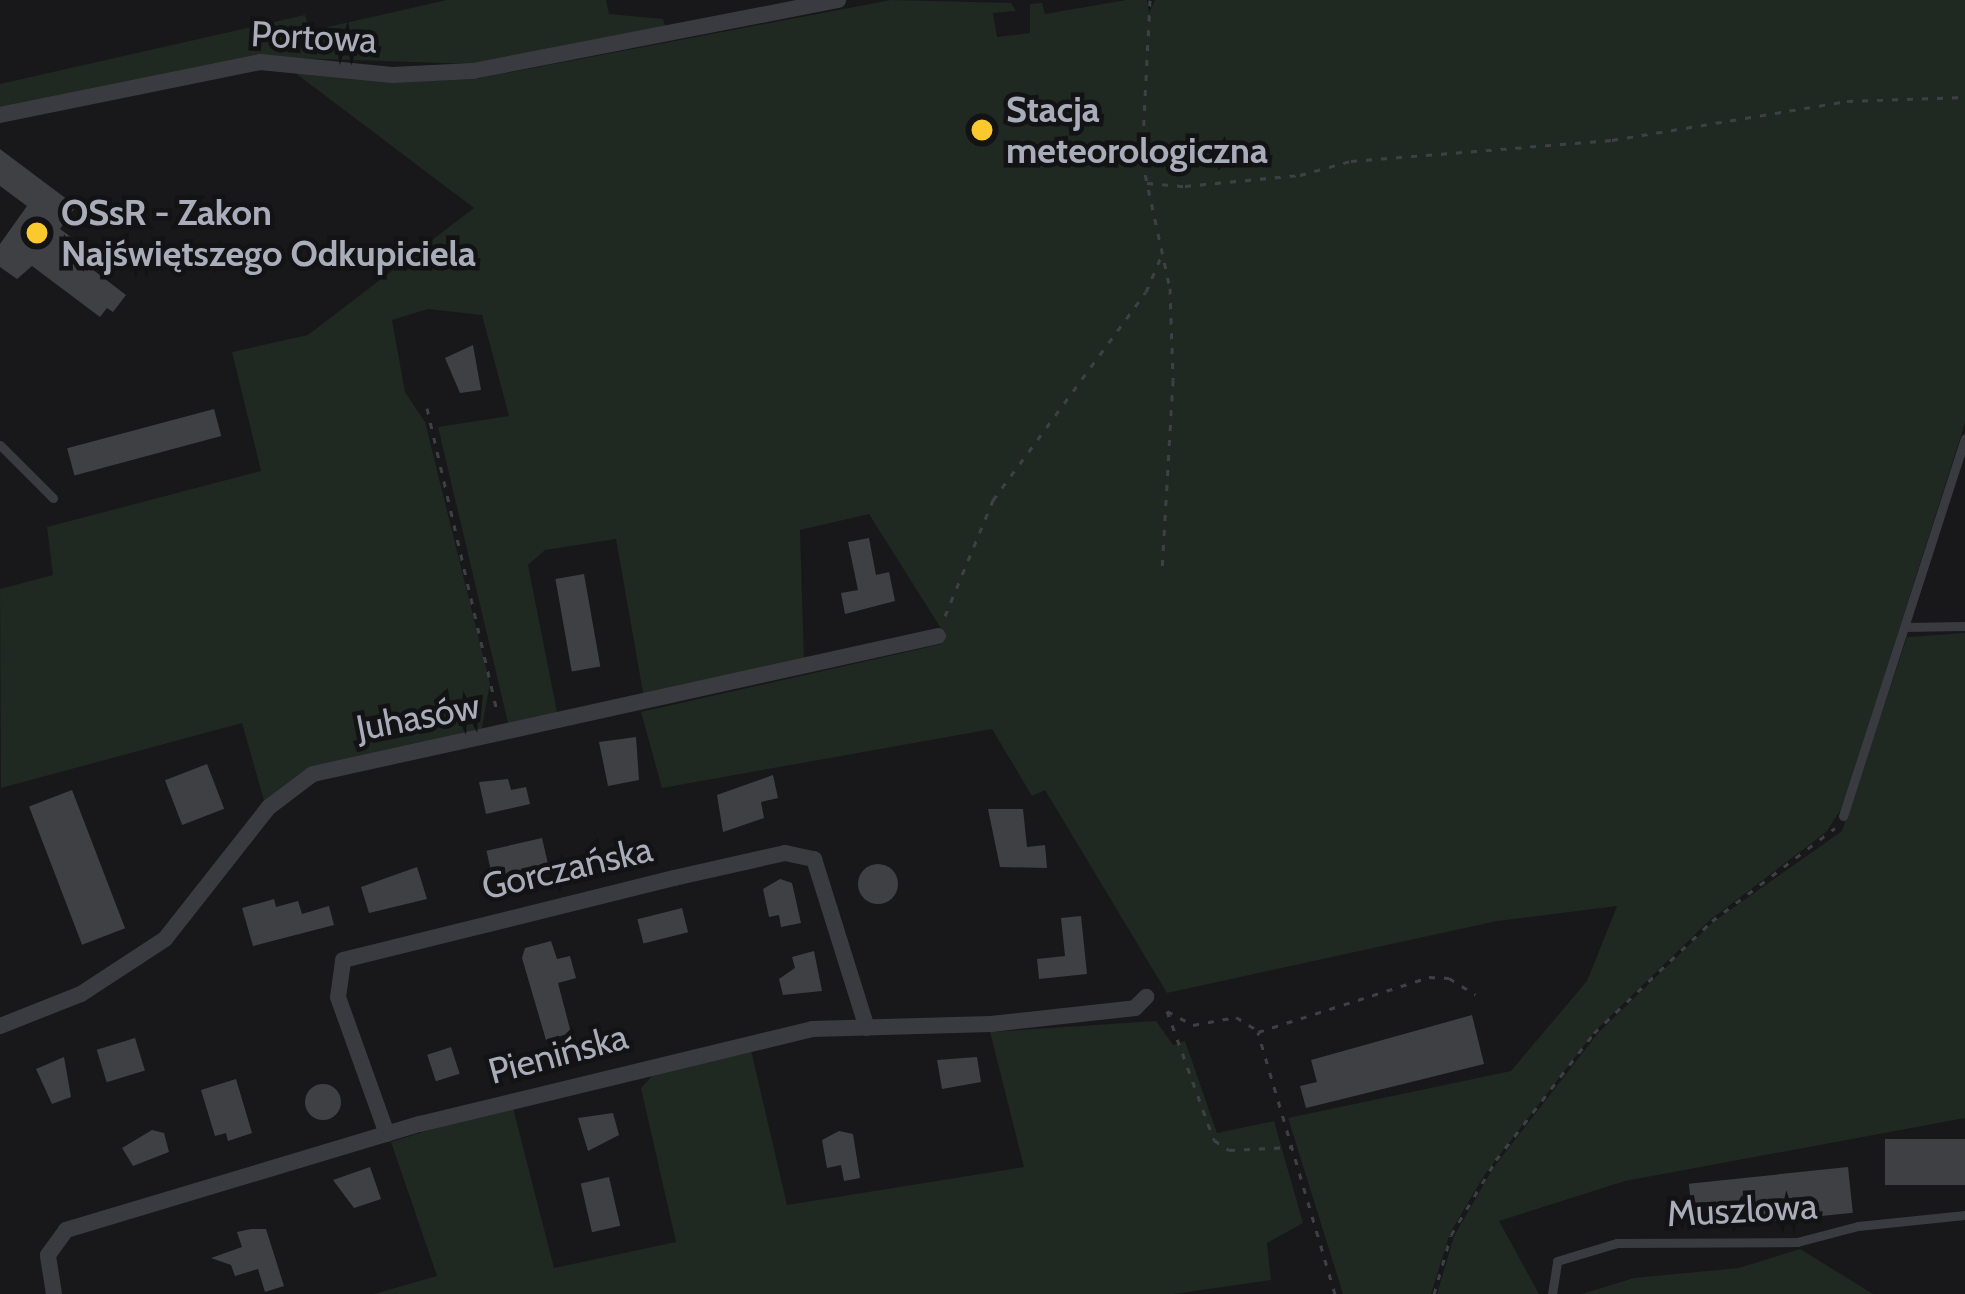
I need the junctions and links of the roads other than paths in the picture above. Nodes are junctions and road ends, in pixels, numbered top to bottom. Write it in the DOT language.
graph roads {
  1 [pos="838,0"];
  2 [pos="0,115"];
  3 [pos="1965,438"];
  4 [pos="0,445"];
  5 [pos="53,498"];
  6 [pos="1965,626"];
  7 [pos="1905,627"];
  8 [pos="938,636"];
  9 [pos="1843,817"];
  10 [pos="1146,997"];
  11 [pos="0,1026"];
  12 [pos="867,1028"];
  13 [pos="387,1134"];
  14 [pos="1965,1215"];
  15 [pos="54,1294"];
  16 [pos="1552,1294"];
  1 -- 2 [label="street, Portowa"];
  3 -- 7 [label="lane"];
  4 -- 5 [label="lane"];
  6 -- 7 [label="lane"];
  7 -- 9 [label="lane"];
  8 -- 11 [label="street, Juhasów"];
  10 -- 12 [label="street, Pienińska"];
  12 -- 13 [label="street, Pienińska"];
  12 -- 13 [label="street, Gorczańska"];
  13 -- 15 [label="street, Pienińska"];
  14 -- 16 [label="lane, Muszlowa"];
}
